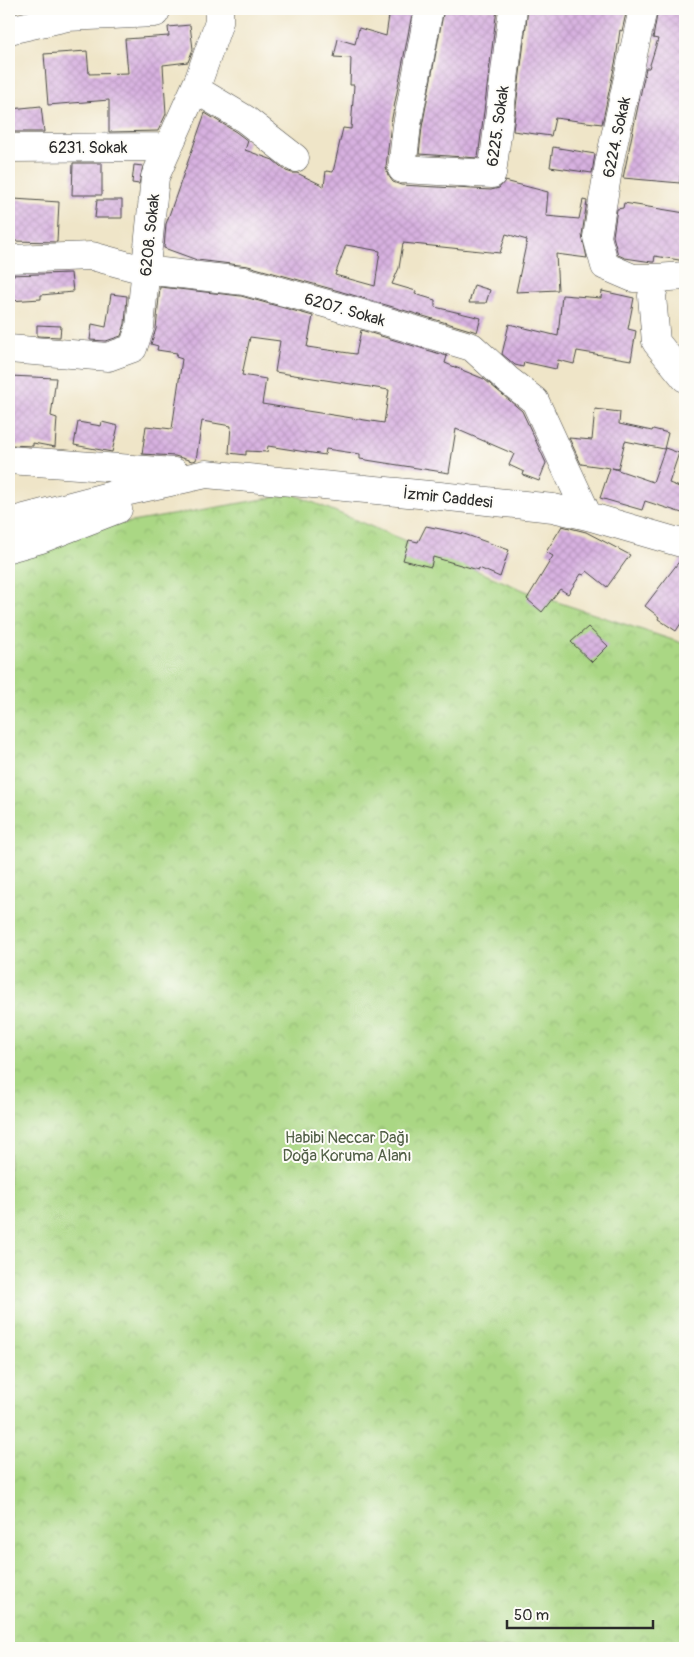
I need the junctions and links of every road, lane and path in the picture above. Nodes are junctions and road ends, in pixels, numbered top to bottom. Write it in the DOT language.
graph roads {
  1 [pos="157,9"];
  2 [pos="219,9"];
  3 [pos="429,9"];
  4 [pos="513,9"];
  5 [pos="643,9"];
  6 [pos="9,30"];
  7 [pos="195,89"];
  8 [pos="168,147"];
  9 [pos="9,148"];
  10 [pos="295,158"];
  11 [pos="9,259"];
  12 [pos="144,270"];
  13 [pos="685,276"];
  14 [pos="656,278"];
  15 [pos="9,349"];
  16 [pos="685,378"];
  17 [pos="9,460"];
  18 [pos="206,474"];
  19 [pos="588,516"];
  20 [pos="9,522"];
  21 [pos="682,545"];
  22 [pos="9,548"];
  1 -- 6 [label="street"];
  2 -- 7 [label="street, 6208. Sokak"];
  3 -- 4 [label="street, 6225. Sokak"];
  5 -- 14 [label="street, 6224. Sokak"];
  7 -- 8 [label="street, 6208. Sokak"];
  7 -- 10 [label="street"];
  8 -- 9 [label="street, 6231. Sokak"];
  8 -- 12 [label="street, 6208. Sokak"];
  11 -- 12 [label="street, 6207. Sokak"];
  12 -- 15 [label="street, 6208. Sokak"];
  12 -- 19 [label="street, 6207. Sokak"];
  13 -- 14 [label="street"];
  14 -- 16 [label="street"];
  17 -- 18 [label="street"];
  18 -- 19 [label="street, İzmir Caddesi"];
  18 -- 20 [label="street, İzmir Caddesi"];
  18 -- 22 [label="street, İzmir Caddesi"];
  19 -- 21 [label="street, İzmir Caddesi"];
}
